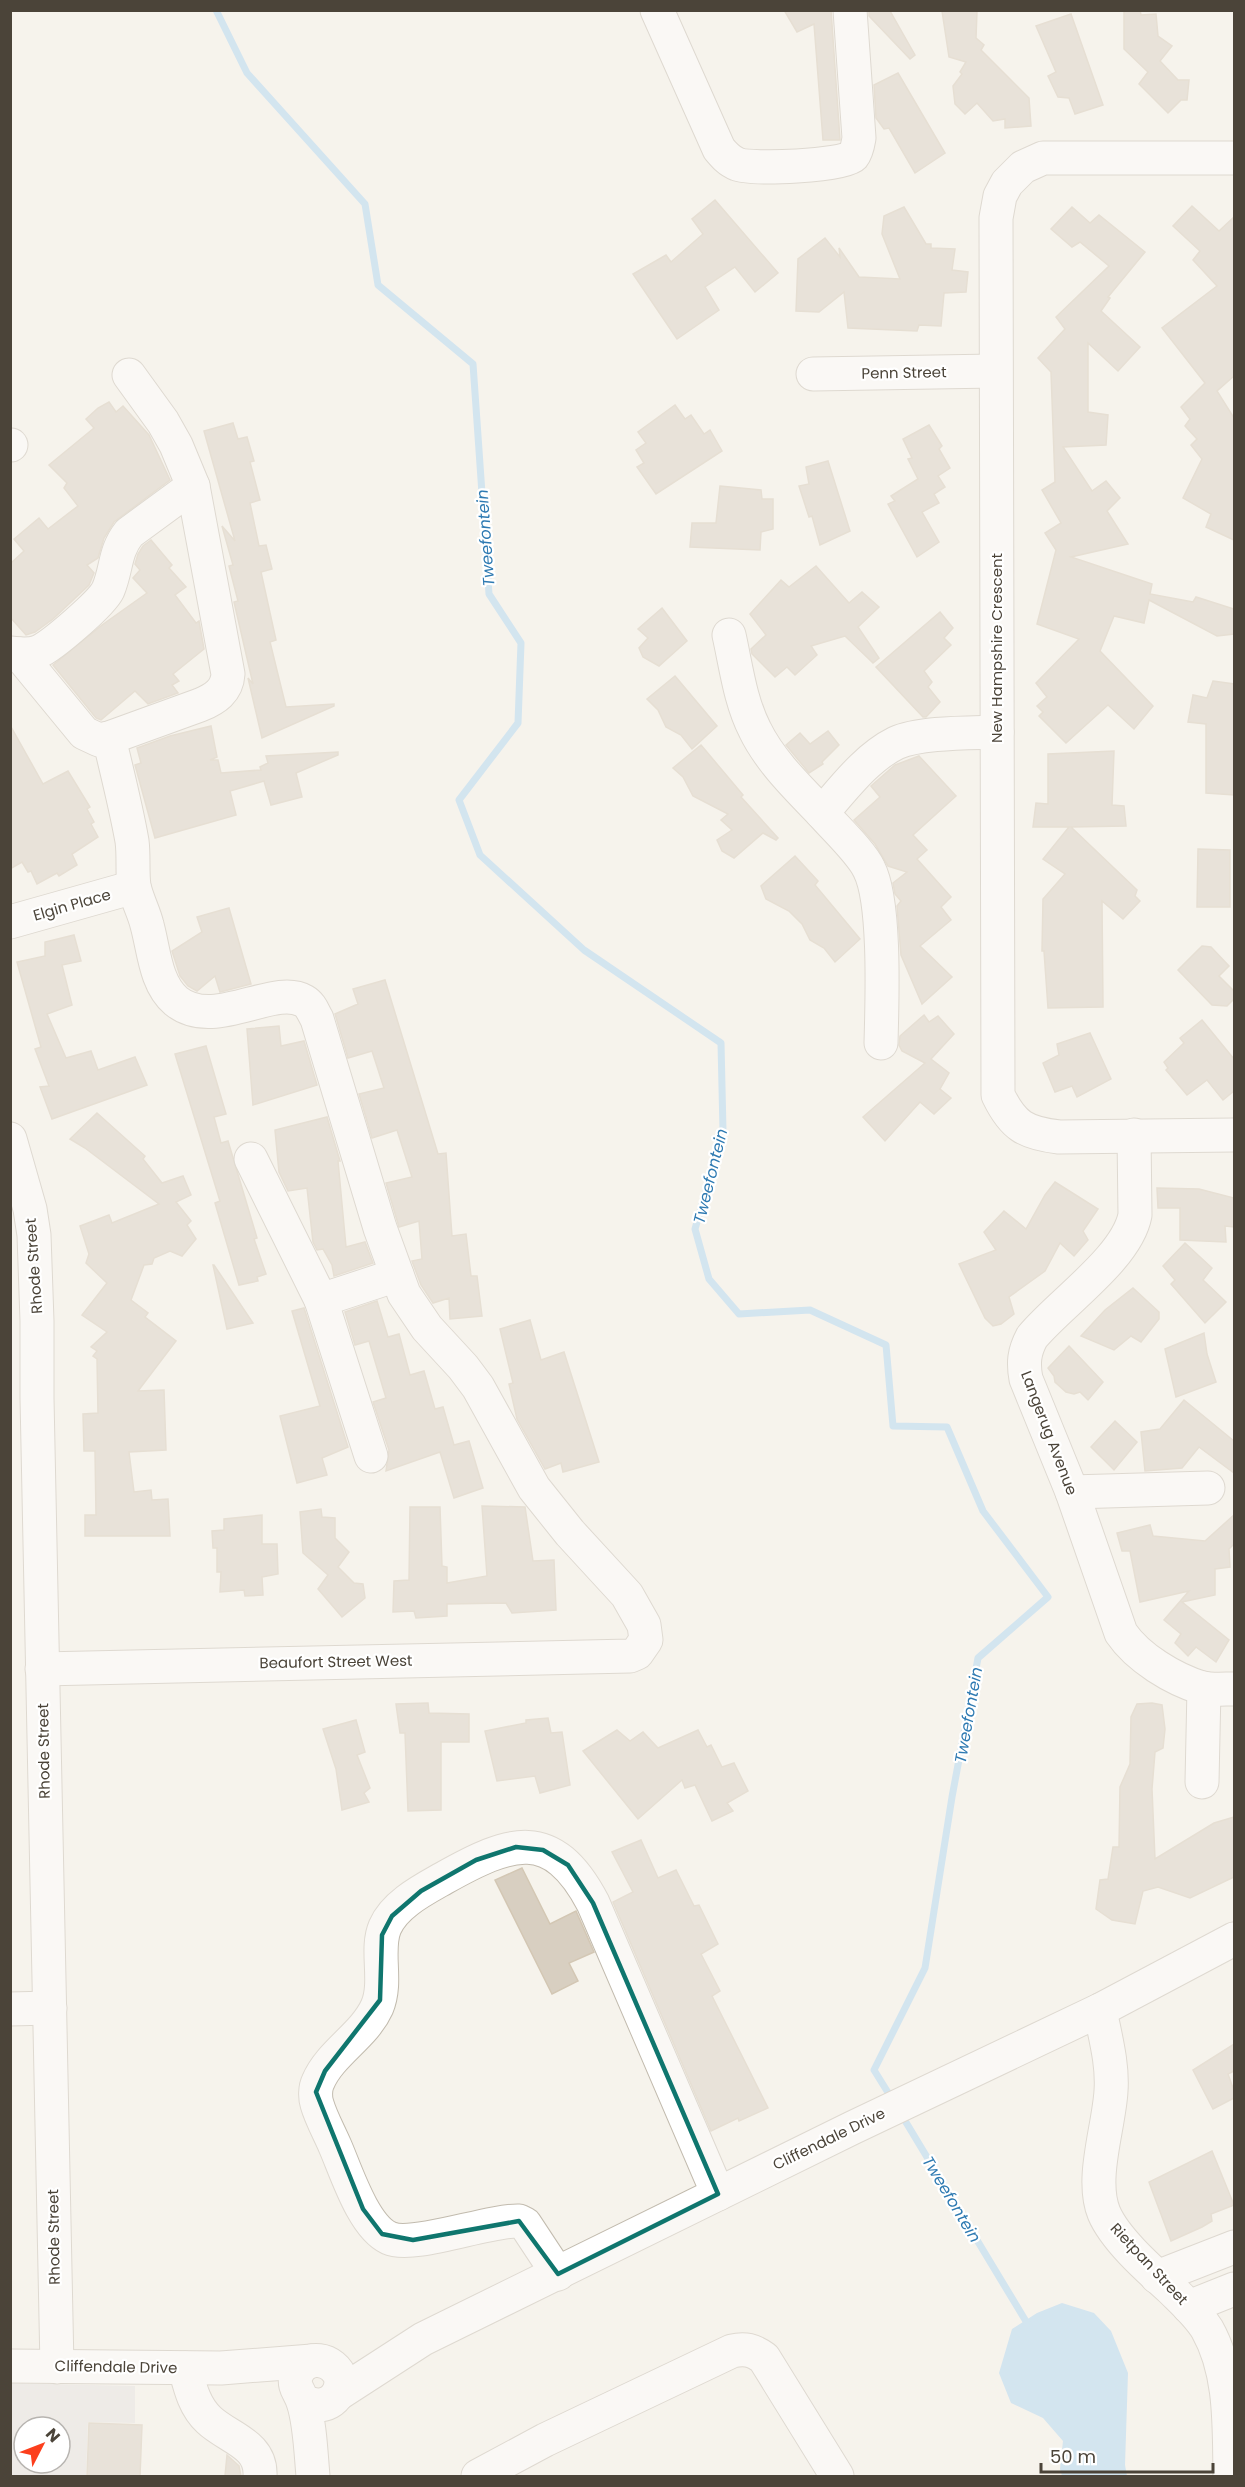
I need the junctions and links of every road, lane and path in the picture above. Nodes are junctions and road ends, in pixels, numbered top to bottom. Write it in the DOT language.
graph roads {
  1 [pos="657,10"];
  2 [pos="850,10"];
  3 [pos="1234,158"];
  4 [pos="995,371"];
  5 [pos="813,374"];
  6 [pos="129,375"];
  7 [pos="193,486"];
  8 [pos="729,635"];
  9 [pos="15,653"];
  10 [pos="997,732"];
  11 [pos="109,738"];
  12 [pos="822,813"];
  13 [pos="134,887"];
  14 [pos="10,922"];
  15 [pos="881,1043"];
  16 [pos="1134,1135"];
  17 [pos="1234,1135"];
  18 [pos="10,1139"];
  19 [pos="251,1159"];
  20 [pos="397,1275"];
  21 [pos="321,1300"];
  22 [pos="370,1456"];
  23 [pos="1208,1488"];
  24 [pos="1072,1492"];
  25 [pos="42,1669"];
  26 [pos="1219,1689"];
  27 [pos="1202,1782"];
  28 [pos="1234,1940"];
  29 [pos="50,2008"];
  30 [pos="10,2009"];
  31 [pos="1100,2010"];
  32 [pos="718,2193"];
  33 [pos="1234,2247"];
  34 [pos="558,2274"];
  35 [pos="1157,2277"];
  36 [pos="1234,2289"];
  37 [pos="1189,2307"];
  38 [pos="423,2339"];
  39 [pos="319,2361"];
  40 [pos="10,2366"];
  41 [pos="57,2367"];
  42 [pos="185,2368"];
  43 [pos="221,2368"];
  44 [pos="337,2395"];
  45 [pos="302,2399"];
  46 [pos="313,2468"];
  47 [pos="260,2474"];
  48 [pos="478,2476"];
  49 [pos="837,2476"];
  50 [pos="1230,2476"];
  1 -- 2 [label="street"];
  3 -- 4 [label="street, New Hampshire Crescent"];
  4 -- 5 [label="street, Penn Street"];
  4 -- 10 [label="street, New Hampshire Crescent"];
  6 -- 7 [label="street"];
  7 -- 9 [label="street"];
  7 -- 11 [label="street"];
  8 -- 12 [label="street"];
  9 -- 11 [label="street"];
  10 -- 12 [label="street"];
  10 -- 16 [label="street, New Hampshire Crescent"];
  11 -- 13 [label="street"];
  12 -- 15 [label="street"];
  13 -- 14 [label="street, Elgin Place"];
  13 -- 20 [label="street"];
  16 -- 17 [label="street, New Hampshire Crescent"];
  16 -- 24 [label="street, Langerug Avenue"];
  18 -- 25 [label="street, Rhode Street"];
  19 -- 21 [label="street"];
  20 -- 21 [label="street"];
  20 -- 25 [label="street, Beaufort Street West"];
  21 -- 22 [label="street"];
  23 -- 24 [label="street"];
  24 -- 26 [label="street, Langerug Avenue"];
  25 -- 29 [label="street, Rhode Street"];
  26 -- 27 [label="street"];
  28 -- 31 [label="street, Cliffendale Drive"];
  29 -- 30 [label="street"];
  29 -- 41 [label="street, Rhode Street"];
  31 -- 32 [label="street, Cliffendale Drive"];
  31 -- 35 [label="street, Rietpan Street"];
  32 -- 34 [label="street, Cliffendale Drive"];
  32 -- 34 [label="street"];
  33 -- 35 [label="street"];
  34 -- 38 [label="street, Cliffendale Drive"];
  35 -- 37 [label="street, Rietpan Street"];
  36 -- 37 [label="street"];
  37 -- 50 [label="street, Rietpan Street"];
  38 -- 39 [label="street, Cliffendale Drive"];
  38 -- 44 [label="street, Cliffendale Drive"];
  39 -- 43 [label="street, Cliffendale Drive"];
  39 -- 44 [label="street"];
  39 -- 45 [label="street"];
  40 -- 41 [label="street, Cliffendale Drive"];
  41 -- 42 [label="street, Cliffendale Drive"];
  42 -- 43 [label="street, Cliffendale Drive"];
  42 -- 47 [label="street"];
  43 -- 45 [label="street, Cliffendale Drive"];
  44 -- 45 [label="street"];
  44 -- 46 [label="street"];
  45 -- 46 [label="street"];
  46 -- 47 [label="street"];
  48 -- 49 [label="street"];
}
